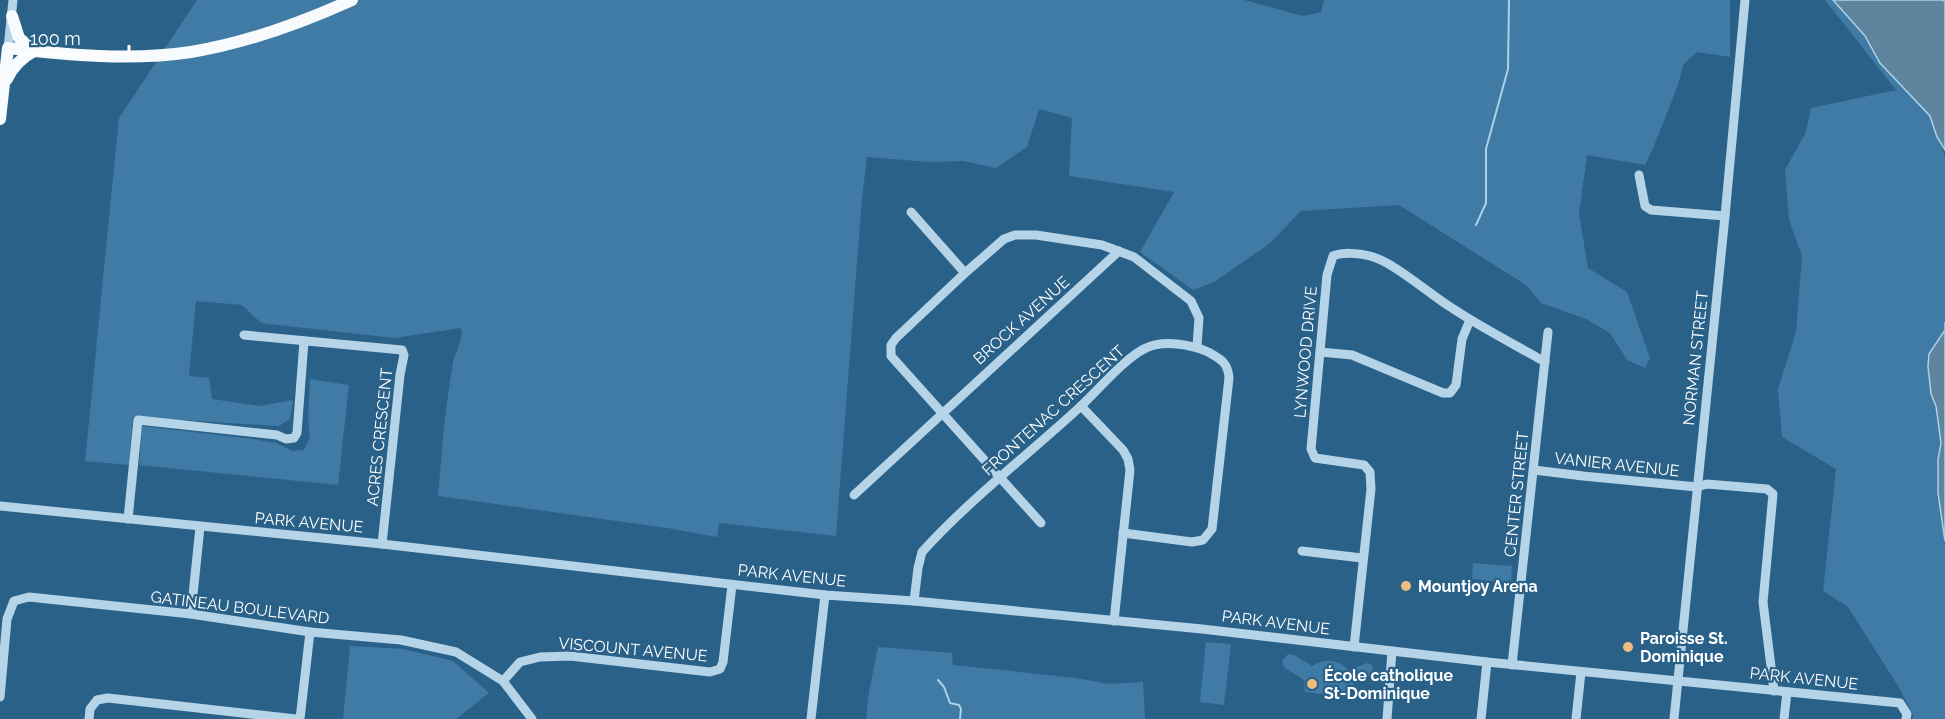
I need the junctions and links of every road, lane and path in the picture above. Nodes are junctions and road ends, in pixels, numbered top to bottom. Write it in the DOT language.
graph roads {
  1 [pos="13,0"];
  2 [pos="352,0"];
  3 [pos="1745,0"];
  4 [pos="12,16"];
  5 [pos="8,48"];
  6 [pos="34,51"];
  7 [pos="3,85"];
  8 [pos="0,119"];
  9 [pos="1640,175"];
  10 [pos="911,212"];
  11 [pos="1725,216"];
  12 [pos="1119,251"];
  13 [pos="965,273"];
  14 [pos="1470,320"];
  15 [pos="1548,332"];
  16 [pos="244,335"];
  17 [pos="304,341"];
  18 [pos="1197,346"];
  19 [pos="1320,352"];
  20 [pos="1545,362"];
  21 [pos="1081,406"];
  22 [pos="942,412"];
  23 [pos="1534,470"];
  24 [pos="1000,477"];
  25 [pos="1697,487"];
  26 [pos="854,495"];
  27 [pos="0,506"];
  28 [pos="128,519"];
  29 [pos="1041,523"];
  30 [pos="200,527"];
  31 [pos="1123,533"];
  32 [pos="382,544"];
  33 [pos="1302,551"];
  34 [pos="1362,558"];
  35 [pos="732,585"];
  36 [pos="825,595"];
  37 [pos="914,601"];
  38 [pos="191,614"];
  39 [pos="1114,621"];
  40 [pos="310,632"];
  41 [pos="1354,647"];
  42 [pos="1392,651"];
  43 [pos="1487,662"];
  44 [pos="1512,665"];
  45 [pos="1581,672"];
  46 [pos="503,681"];
  47 [pos="1678,681"];
  48 [pos="1774,691"];
  49 [pos="1787,692"];
  50 [pos="0,698"];
  51 [pos="89,719"];
  52 [pos="298,719"];
  53 [pos="532,719"];
  54 [pos="811,719"];
  55 [pos="1386,719"];
  56 [pos="1481,719"];
  57 [pos="1576,719"];
  58 [pos="1674,719"];
  59 [pos="1784,719"];
  60 [pos="1906,719"];
  1 -- 4 [label="street"];
  2 -- 6 [label="main road"];
  3 -- 11 [label="street, NORMAN STREET"];
  4 -- 5 [label="street"];
  4 -- 6 [label="main road"];
  5 -- 6 [label="main road"];
  5 -- 7 [label="main road"];
  6 -- 7 [label="main road"];
  7 -- 8 [label="main road"];
  9 -- 11 [label="street"];
  10 -- 13 [label="street"];
  11 -- 25 [label="street, NORMAN STREET"];
  12 -- 13 [label="street"];
  12 -- 18 [label="street"];
  12 -- 22 [label="street, BROCK AVENUE"];
  13 -- 22 [label="street"];
  14 -- 19 [label="street"];
  14 -- 19 [label="street, LYNWOOD DRIVE"];
  14 -- 20 [label="street, LYNWOOD DRIVE"];
  15 -- 20 [label="street, CENTER STREET"];
  16 -- 17 [label="street, ACRES CRESCENT"];
  17 -- 28 [label="street"];
  17 -- 32 [label="street, ACRES CRESCENT"];
  18 -- 21 [label="street, FRONTENAC CRESCENT"];
  18 -- 31 [label="street, FRONTENAC CRESCENT"];
  19 -- 34 [label="street, LYNWOOD DRIVE"];
  20 -- 23 [label="street, CENTER STREET"];
  21 -- 24 [label="street, FRONTENAC CRESCENT"];
  21 -- 31 [label="street"];
  22 -- 24 [label="street"];
  22 -- 26 [label="street, BROCK AVENUE"];
  23 -- 25 [label="street, VANIER AVENUE"];
  23 -- 44 [label="street, CENTER STREET"];
  24 -- 29 [label="street"];
  24 -- 37 [label="street, FRONTENAC CRESCENT"];
  25 -- 47 [label="street, NORMAN STREET"];
  25 -- 48 [label="street, VANIER AVENUE"];
  27 -- 28 [label="street, PARK AVENUE"];
  28 -- 30 [label="street, PARK AVENUE"];
  30 -- 32 [label="street, PARK AVENUE"];
  30 -- 38 [label="street"];
  31 -- 39 [label="street"];
  32 -- 35 [label="street, PARK AVENUE"];
  33 -- 34 [label="street"];
  34 -- 41 [label="street, LYNWOOD DRIVE"];
  35 -- 36 [label="street, PARK AVENUE"];
  35 -- 46 [label="street, VISCOUNT AVENUE"];
  36 -- 37 [label="street, PARK AVENUE"];
  36 -- 54 [label="street"];
  37 -- 39 [label="street, PARK AVENUE"];
  38 -- 40 [label="street, GATINEAU BOULEVARD"];
  38 -- 50 [label="street, GATINEAU BOULEVARD"];
  39 -- 41 [label="street, PARK AVENUE"];
  40 -- 46 [label="street, GATINEAU BOULEVARD"];
  40 -- 52 [label="street"];
  41 -- 42 [label="street, PARK AVENUE"];
  42 -- 43 [label="street, PARK AVENUE"];
  42 -- 55 [label="street"];
  43 -- 44 [label="street, PARK AVENUE"];
  43 -- 56 [label="street"];
  44 -- 45 [label="street, PARK AVENUE"];
  45 -- 47 [label="street, PARK AVENUE"];
  45 -- 57 [label="street"];
  46 -- 53 [label="street, GATINEAU BOULEVARD"];
  47 -- 48 [label="street, PARK AVENUE"];
  47 -- 58 [label="street, NORMAN STREET"];
  48 -- 49 [label="street, PARK AVENUE"];
  49 -- 59 [label="street"];
  49 -- 60 [label="street, PARK AVENUE"];
  51 -- 52 [label="street"];
}
